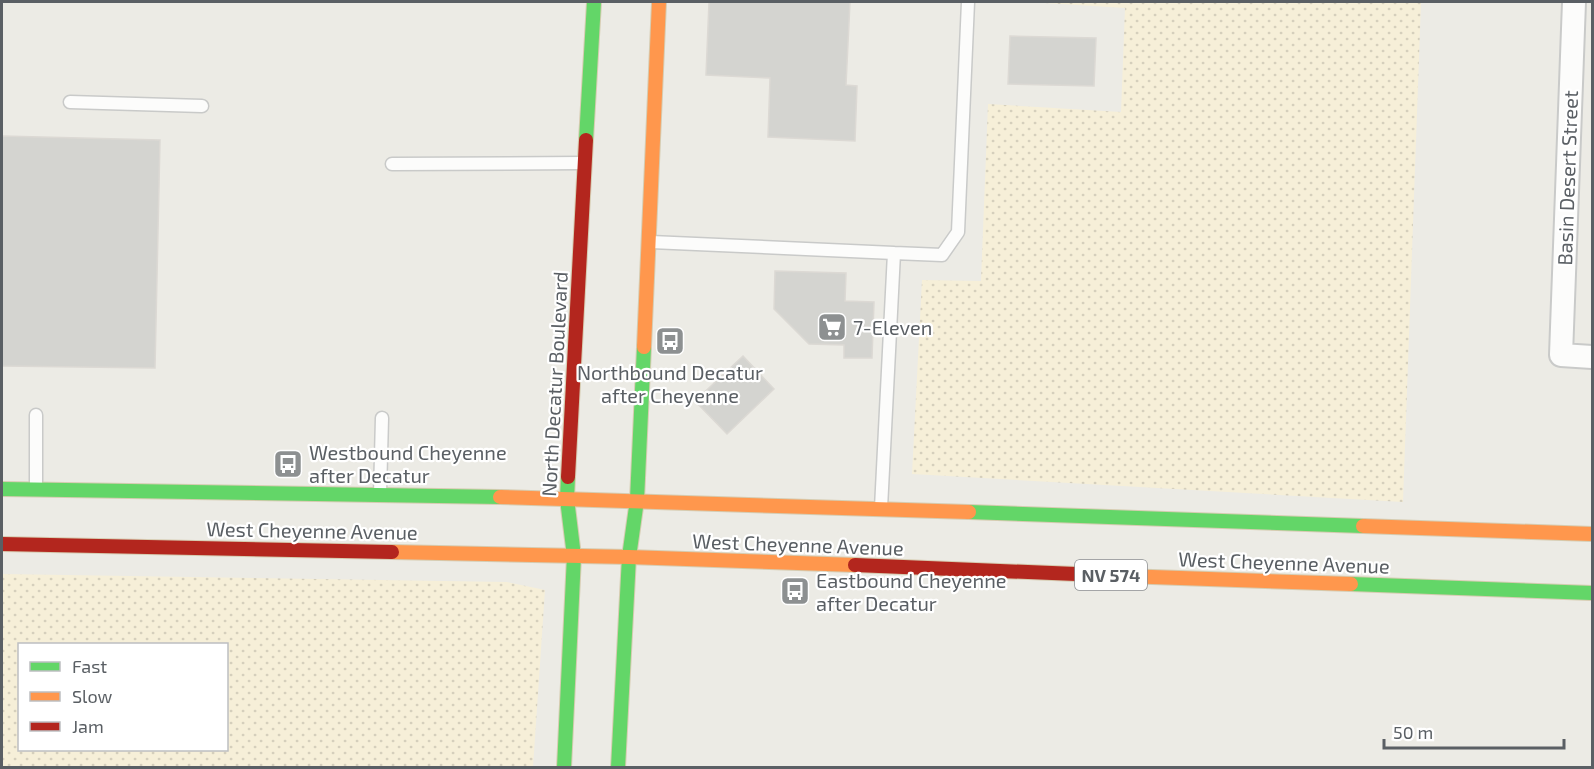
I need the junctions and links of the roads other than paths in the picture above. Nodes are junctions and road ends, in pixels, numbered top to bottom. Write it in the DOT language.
graph roads {
  1 [pos="594,2"];
  2 [pos="660,2"];
  3 [pos="968,2"];
  4 [pos="1574,2"];
  5 [pos="70,102"];
  6 [pos="202,106"];
  7 [pos="584,163"];
  8 [pos="392,164"];
  9 [pos="650,242"];
  10 [pos="894,254"];
  11 [pos="1593,357"];
  12 [pos="36,415"];
  13 [pos="382,418"];
  14 [pos="2,489"];
  15 [pos="36,489"];
  16 [pos="380,495"];
  17 [pos="567,499"];
  18 [pos="637,500"];
  19 [pos="881,510"];
  20 [pos="1593,534"];
  21 [pos="2,544"];
  22 [pos="574,556"];
  23 [pos="629,557"];
  24 [pos="1593,593"];
  25 [pos="564,768"];
  26 [pos="618,768"];
  1 -- 7 [label="main road, North Decatur Boulevard"];
  2 -- 9 [label="main road"];
  3 -- 10 [label="lane"];
  4 -- 11 [label="street, Basin Desert Street"];
  5 -- 6 [label="lane"];
  7 -- 8 [label="lane"];
  7 -- 17 [label="main road, North Decatur Boulevard"];
  9 -- 10 [label="lane"];
  9 -- 18 [label="main road"];
  10 -- 19 [label="lane"];
  12 -- 15 [label="lane"];
  13 -- 16 [label="lane"];
  14 -- 15 [label="main road, West Cheyenne Avenue"];
  15 -- 16 [label="main road, West Cheyenne Avenue"];
  16 -- 17 [label="main road, West Cheyenne Avenue"];
  17 -- 18 [label="main road, West Cheyenne Avenue"];
  17 -- 22 [label="main road, North Decatur Boulevard"];
  18 -- 19 [label="main road, West Cheyenne Avenue"];
  18 -- 23 [label="main road"];
  19 -- 20 [label="main road, West Cheyenne Avenue"];
  21 -- 22 [label="main road, West Cheyenne Avenue"];
  22 -- 23 [label="main road, West Cheyenne Avenue / NV 574"];
  22 -- 25 [label="main road, North Decatur Boulevard"];
  23 -- 24 [label="main road, West Cheyenne Avenue / NV 574"];
  23 -- 26 [label="main road"];
}
